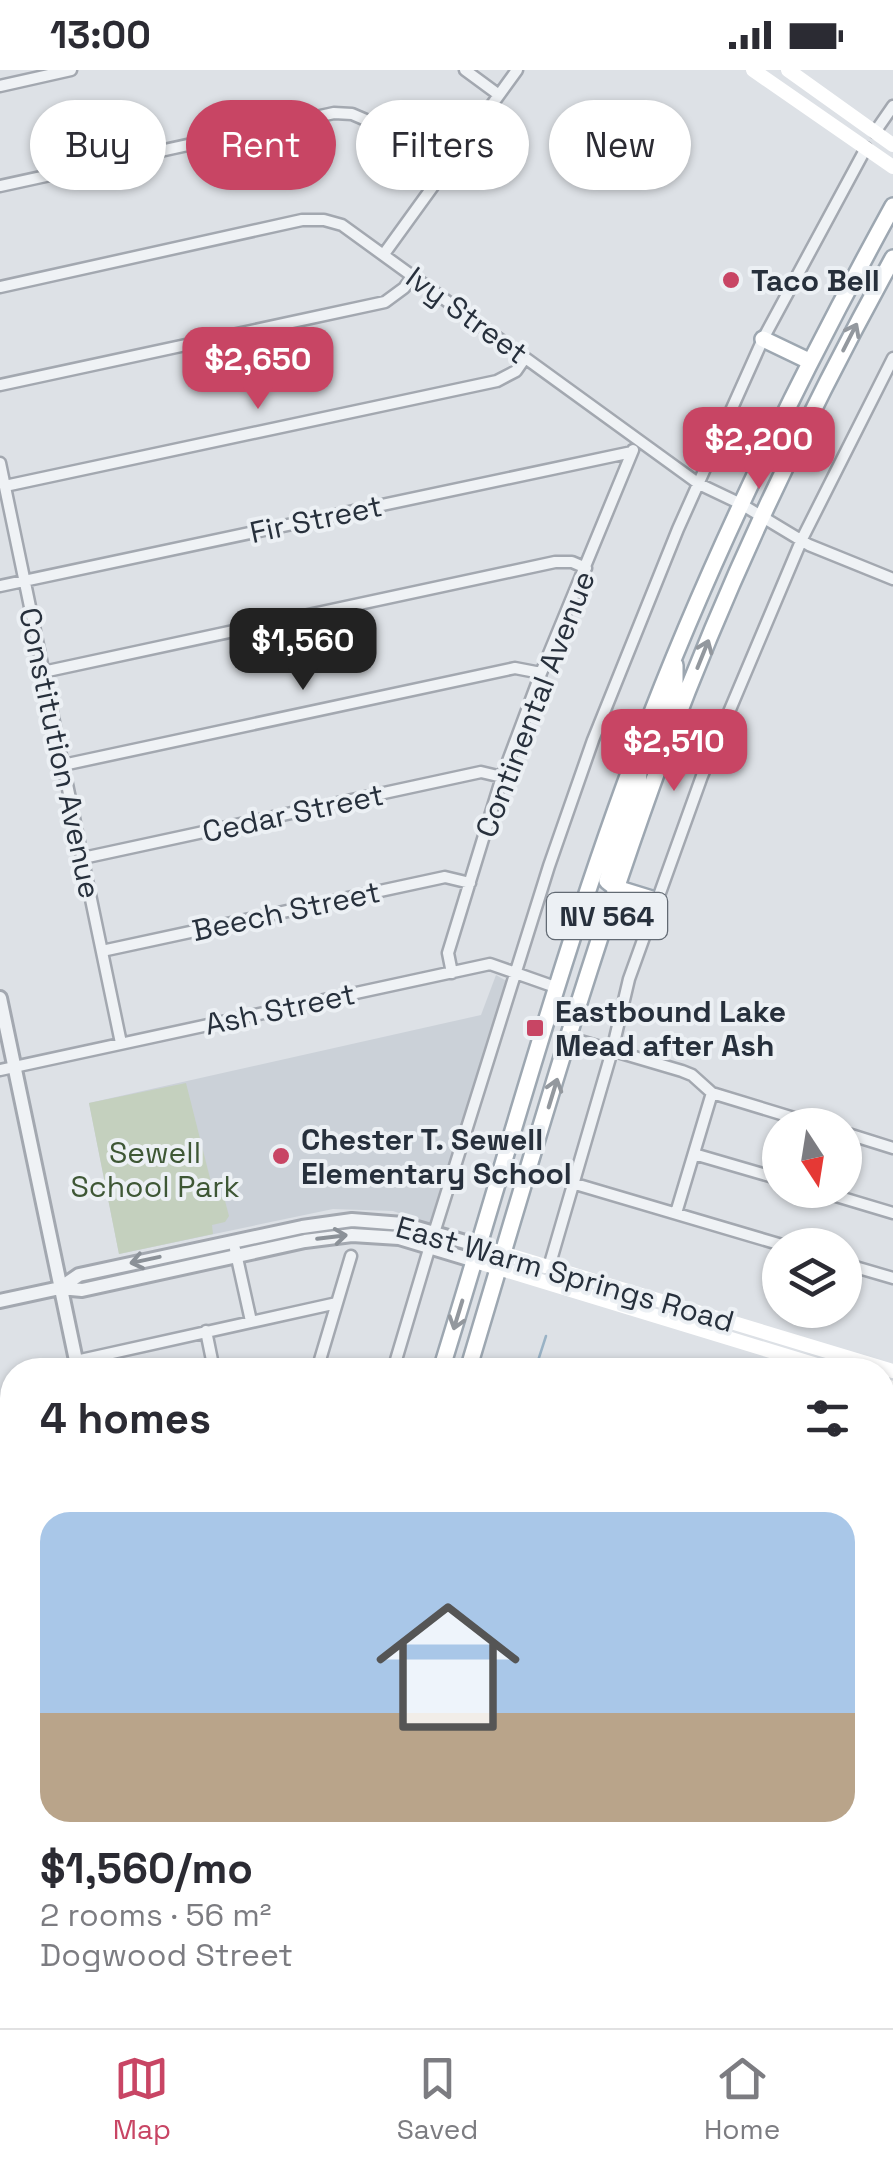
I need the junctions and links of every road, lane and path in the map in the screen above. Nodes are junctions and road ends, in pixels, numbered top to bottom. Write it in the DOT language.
graph roads {
  1 [pos="71,70"];
  2 [pos="466,70"];
  3 [pos="517,70"];
  4 [pos="752,70"];
  5 [pos="788,70"];
  6 [pos="0,86"];
  7 [pos="777,87"];
  8 [pos="499,95"];
  9 [pos="495,100"];
  10 [pos="893,106"];
  11 [pos="356,118"];
  12 [pos="875,132"];
  13 [pos="893,146"];
  14 [pos="866,148"];
  15 [pos="893,167"];
  16 [pos="0,186"];
  17 [pos="430,190"];
  18 [pos="893,206"];
  19 [pos="384,254"];
  20 [pos="893,258"];
  21 [pos="413,276"];
  22 [pos="0,287"];
  23 [pos="763,339"];
  24 [pos="525,358"];
  25 [pos="893,358"];
  26 [pos="809,360"];
  27 [pos="0,386"];
  28 [pos="637,439"];
  29 [pos="632,452"];
  30 [pos="0,463"];
  31 [pos="699,484"];
  32 [pos="5,486"];
  33 [pos="740,504"];
  34 [pos="761,518"];
  35 [pos="802,538"];
  36 [pos="586,568"];
  37 [pos="893,579"];
  38 [pos="24,581"];
  39 [pos="0,586"];
  40 [pos="674,656"];
  41 [pos="43,672"];
  42 [pos="541,673"];
  43 [pos="669,740"];
  44 [pos="640,741"];
  45 [pos="710,757"];
  46 [pos="62,765"];
  47 [pos="502,777"];
  48 [pos="82,858"];
  49 [pos="470,882"];
  50 [pos="616,888"];
  51 [pos="656,900"];
  52 [pos="102,951"];
  53 [pos="515,972"];
  54 [pos="452,973"];
  55 [pos="558,988"];
  56 [pos="0,998"];
  57 [pos="570,1038"];
  58 [pos="121,1043"];
  59 [pos="612,1051"];
  60 [pos="7,1068"];
  61 [pos="712,1093"];
  62 [pos="762,1108"];
  63 [pos="862,1138"];
  64 [pos="893,1148"];
  65 [pos="694,1154"];
  66 [pos="762,1175"];
  67 [pos="572,1183"];
  68 [pos="862,1204"];
  69 [pos="676,1213"];
  70 [pos="893,1213"];
  71 [pos="762,1239"];
  72 [pos="234,1240"];
  73 [pos="432,1240"];
  74 [pos="477,1253"];
  75 [pos="237,1256"];
  76 [pos="351,1256"];
  77 [pos="501,1261"];
  78 [pos="549,1267"];
  79 [pos="862,1269"];
  80 [pos="893,1278"];
  81 [pos="60,1288"];
  82 [pos="0,1301"];
  83 [pos="337,1303"];
  84 [pos="252,1321"];
  85 [pos="738,1324"];
  86 [pos="206,1331"];
  87 [pos="733,1340"];
  88 [pos="75,1358"];
  89 [pos="103,1358"];
  90 [pos="212,1358"];
  91 [pos="321,1358"];
  92 [pos="397,1358"];
  93 [pos="445,1358"];
  94 [pos="472,1358"];
  95 [pos="793,1358"];
  96 [pos="845,1358"];
  1 -- 6 [label="street"];
  2 -- 8 [label="street"];
  3 -- 8 [label="street"];
  4 -- 7 [label="main road"];
  5 -- 7 [label="main road"];
  5 -- 12 [label="main road"];
  7 -- 14 [label="main road"];
  8 -- 9 [label="street"];
  10 -- 12 [label="street"];
  11 -- 16 [label="street"];
  12 -- 13 [label="main road"];
  14 -- 15 [label="main road"];
  14 -- 23 [label="street"];
  17 -- 19 [label="street"];
  18 -- 26 [label="main road, NV 564"];
  19 -- 21 [label="street, Ivy Street"];
  19 -- 22 [label="street, Ivy Street"];
  34 -- 20 [label="main road, NV 564, one-way"];
  21 -- 24 [label="street, Ivy Street"];
  21 -- 27 [label="street"];
  23 -- 26 [label="main road"];
  23 -- 31 [label="street"];
  24 -- 28 [label="street, Ivy Street"];
  24 -- 32 [label="street"];
  25 -- 35 [label="street"];
  26 -- 33 [label="main road, NV 564"];
  28 -- 29 [label="street, Continental Avenue"];
  28 -- 31 [label="street, Ivy Street"];
  29 -- 36 [label="street, Continental Avenue"];
  29 -- 38 [label="street, Fir Street"];
  30 -- 32 [label="street, Constitution Avenue"];
  31 -- 33 [label="street, Ivy Street"];
  31 -- 53 [label="street"];
  32 -- 38 [label="street, Constitution Avenue"];
  33 -- 34 [label="street, Ivy Street"];
  33 -- 40 [label="main road, NV 564"];
  34 -- 35 [label="street, Ivy Street"];
  43 -- 34 [label="main road, NV 564, one-way"];
  35 -- 37 [label="street, Ivy Street"];
  35 -- 45 [label="street"];
  36 -- 41 [label="street"];
  36 -- 42 [label="street, Continental Avenue"];
  38 -- 39 [label="street, Fir Street"];
  38 -- 41 [label="street, Constitution Avenue"];
  40 -- 43 [label="main road"];
  40 -- 44 [label="main road, NV 564"];
  41 -- 46 [label="street, Constitution Avenue"];
  42 -- 46 [label="street"];
  42 -- 47 [label="street, Continental Avenue"];
  43 -- 45 [label="main road"];
  43 -- 50 [label="main road, NV 564"];
  44 -- 50 [label="main road"];
  44 -- 55 [label="main road, NV 564"];
  45 -- 51 [label="street"];
  46 -- 48 [label="street, Constitution Avenue"];
  47 -- 48 [label="street, Cedar Street"];
  47 -- 49 [label="street, Continental Avenue"];
  48 -- 52 [label="street, Constitution Avenue"];
  49 -- 52 [label="street, Beech Street"];
  49 -- 54 [label="street, Continental Avenue"];
  50 -- 51 [label="main road"];
  50 -- 57 [label="main road, NV 564"];
  51 -- 59 [label="street"];
  52 -- 58 [label="street, Constitution Avenue"];
  53 -- 54 [label="street, Ash Street"];
  53 -- 55 [label="street, Ash Street"];
  53 -- 73 [label="street"];
  54 -- 58 [label="street, Ash Street"];
  55 -- 74 [label="main road, NV 564"];
  56 -- 60 [label="street"];
  57 -- 59 [label="street"];
  77 -- 57 [label="main road, NV 564, one-way"];
  58 -- 60 [label="street, Ash Street"];
  59 -- 61 [label="street"];
  59 -- 67 [label="street"];
  60 -- 81 [label="street"];
  61 -- 62 [label="street"];
  61 -- 65 [label="street"];
  63 -- 64 [label="street"];
  65 -- 66 [label="street"];
  65 -- 69 [label="street"];
  67 -- 69 [label="street"];
  67 -- 78 [label="street"];
  68 -- 70 [label="street"];
  69 -- 71 [label="street"];
  72 -- 73 [label="street, East Warm Springs Road"];
  72 -- 75 [label="street"];
  72 -- 81 [label="street, East Warm Springs Road, one-way"];
  73 -- 74 [label="street, East Warm Springs Road"];
  75 -- 73 [label="street, East Warm Springs Road, one-way"];
  73 -- 92 [label="street"];
  74 -- 77 [label="main road, East Warm Springs Road"];
  74 -- 93 [label="main road, NV 564, one-way"];
  75 -- 81 [label="street, East Warm Springs Road"];
  75 -- 84 [label="street"];
  76 -- 83 [label="street"];
  77 -- 78 [label="main road, East Warm Springs Road"];
  77 -- 87 [label="main road, East Warm Springs Road"];
  77 -- 94 [label="main road, NV 564"];
  78 -- 85 [label="main road, East Warm Springs Road"];
  79 -- 80 [label="street"];
  81 -- 82 [label="street, East Warm Springs Road"];
  81 -- 88 [label="street"];
  83 -- 84 [label="street"];
  83 -- 91 [label="street"];
  84 -- 86 [label="street"];
  85 -- 87 [label="main road"];
  85 -- 96 [label="main road, East Warm Springs Road"];
  86 -- 89 [label="street"];
  86 -- 90 [label="street"];
  87 -- 95 [label="main road, East Warm Springs Road"];
}
